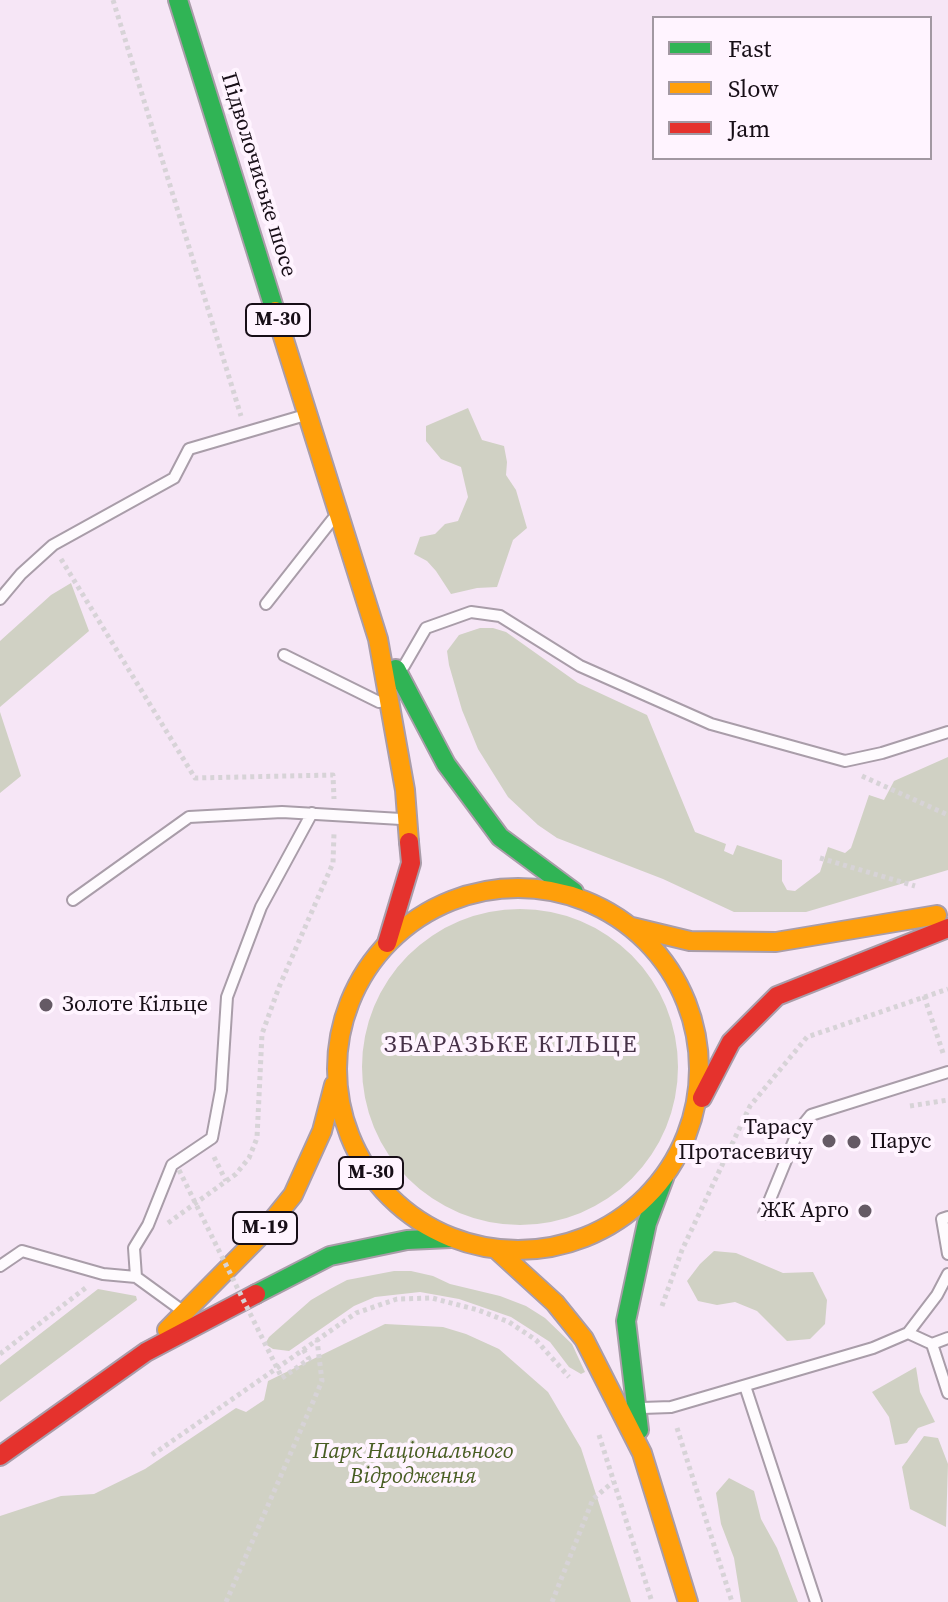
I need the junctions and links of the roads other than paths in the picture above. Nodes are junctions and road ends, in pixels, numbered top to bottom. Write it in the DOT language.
graph roads {
  1 [pos="181,2"];
  2 [pos="308,414"];
  3 [pos="338,512"];
  4 [pos="0,599"];
  5 [pos="266,604"];
  6 [pos="378,639"];
  7 [pos="284,655"];
  8 [pos="399,674"];
  9 [pos="392,709"];
  10 [pos="948,732"];
  11 [pos="312,813"];
  12 [pos="407,819"];
  13 [pos="73,900"];
  14 [pos="585,900"];
  15 [pos="948,913"];
  16 [pos="632,927"];
  17 [pos="948,928"];
  18 [pos="387,943"];
  19 [pos="948,1070"];
  20 [pos="337,1075"];
  21 [pos="693,1119"];
  22 [pos="664,1178"];
  23 [pos="764,1214"];
  24 [pos="948,1217"];
  25 [pos="451,1238"];
  26 [pos="497,1250"];
  27 [pos="948,1254"];
  28 [pos="0,1266"];
  29 [pos="948,1274"];
  30 [pos="136,1277"];
  31 [pos="185,1311"];
  32 [pos="908,1333"];
  33 [pos="948,1338"];
  34 [pos="932,1344"];
  35 [pos="146,1352"];
  36 [pos="745,1386"];
  37 [pos="948,1393"];
  38 [pos="636,1408"];
  39 [pos="40,1426"];
  40 [pos="13,1430"];
  41 [pos="642,1453"];
  42 [pos="0,1456"];
  43 [pos="688,1602"];
  44 [pos="816,1602"];
  1 -- 2 [label="main road, Підволочиське шосе / М-30"];
  2 -- 3 [label="main road, Підволочиське шосе / М-30"];
  2 -- 4 [label="lane"];
  3 -- 5 [label="lane"];
  3 -- 6 [label="main road, Підволочиське шосе / М-30"];
  6 -- 8 [label="main road, Підволочиське шосе / М-30"];
  6 -- 9 [label="main road, Підволочиське шосе / М-30"];
  7 -- 9 [label="lane"];
  8 -- 10 [label="lane"];
  8 -- 14 [label="main road, Підволочиське шосе / М-30"];
  9 -- 12 [label="main road, Підволочиське шосе / М-30"];
  11 -- 12 [label="lane"];
  11 -- 13 [label="lane"];
  11 -- 30 [label="lane"];
  12 -- 18 [label="main road, Підволочиське шосе / М-30"];
  14 -- 16 [label="main road, М-19"];
  14 -- 18 [label="main road, М-19"];
  15 -- 16 [label="main road, М-19"];
  16 -- 21 [label="main road"];
  17 -- 21 [label="main road, М-19"];
  18 -- 20 [label="main road, М-19"];
  19 -- 23 [label="lane"];
  20 -- 25 [label="main road, М-30"];
  20 -- 31 [label="main road, М-19"];
  21 -- 22 [label="main road, М-19"];
  22 -- 26 [label="main road, М-19"];
  22 -- 38 [label="main road"];
  24 -- 27 [label="lane"];
  25 -- 26 [label="main road, М-19"];
  25 -- 35 [label="main road, М-19"];
  26 -- 41 [label="main road"];
  28 -- 30 [label="lane"];
  29 -- 32 [label="lane"];
  30 -- 31 [label="lane"];
  31 -- 35 [label="main road, М-19"];
  32 -- 34 [label="lane"];
  32 -- 36 [label="lane"];
  33 -- 34 [label="lane"];
  34 -- 37 [label="lane"];
  35 -- 39 [label="main road, М-19"];
  36 -- 38 [label="lane"];
  36 -- 44 [label="lane"];
  38 -- 41 [label="main road"];
  39 -- 40 [label="lane"];
  39 -- 42 [label="main road, М-19"];
  41 -- 43 [label="main road"];
}
